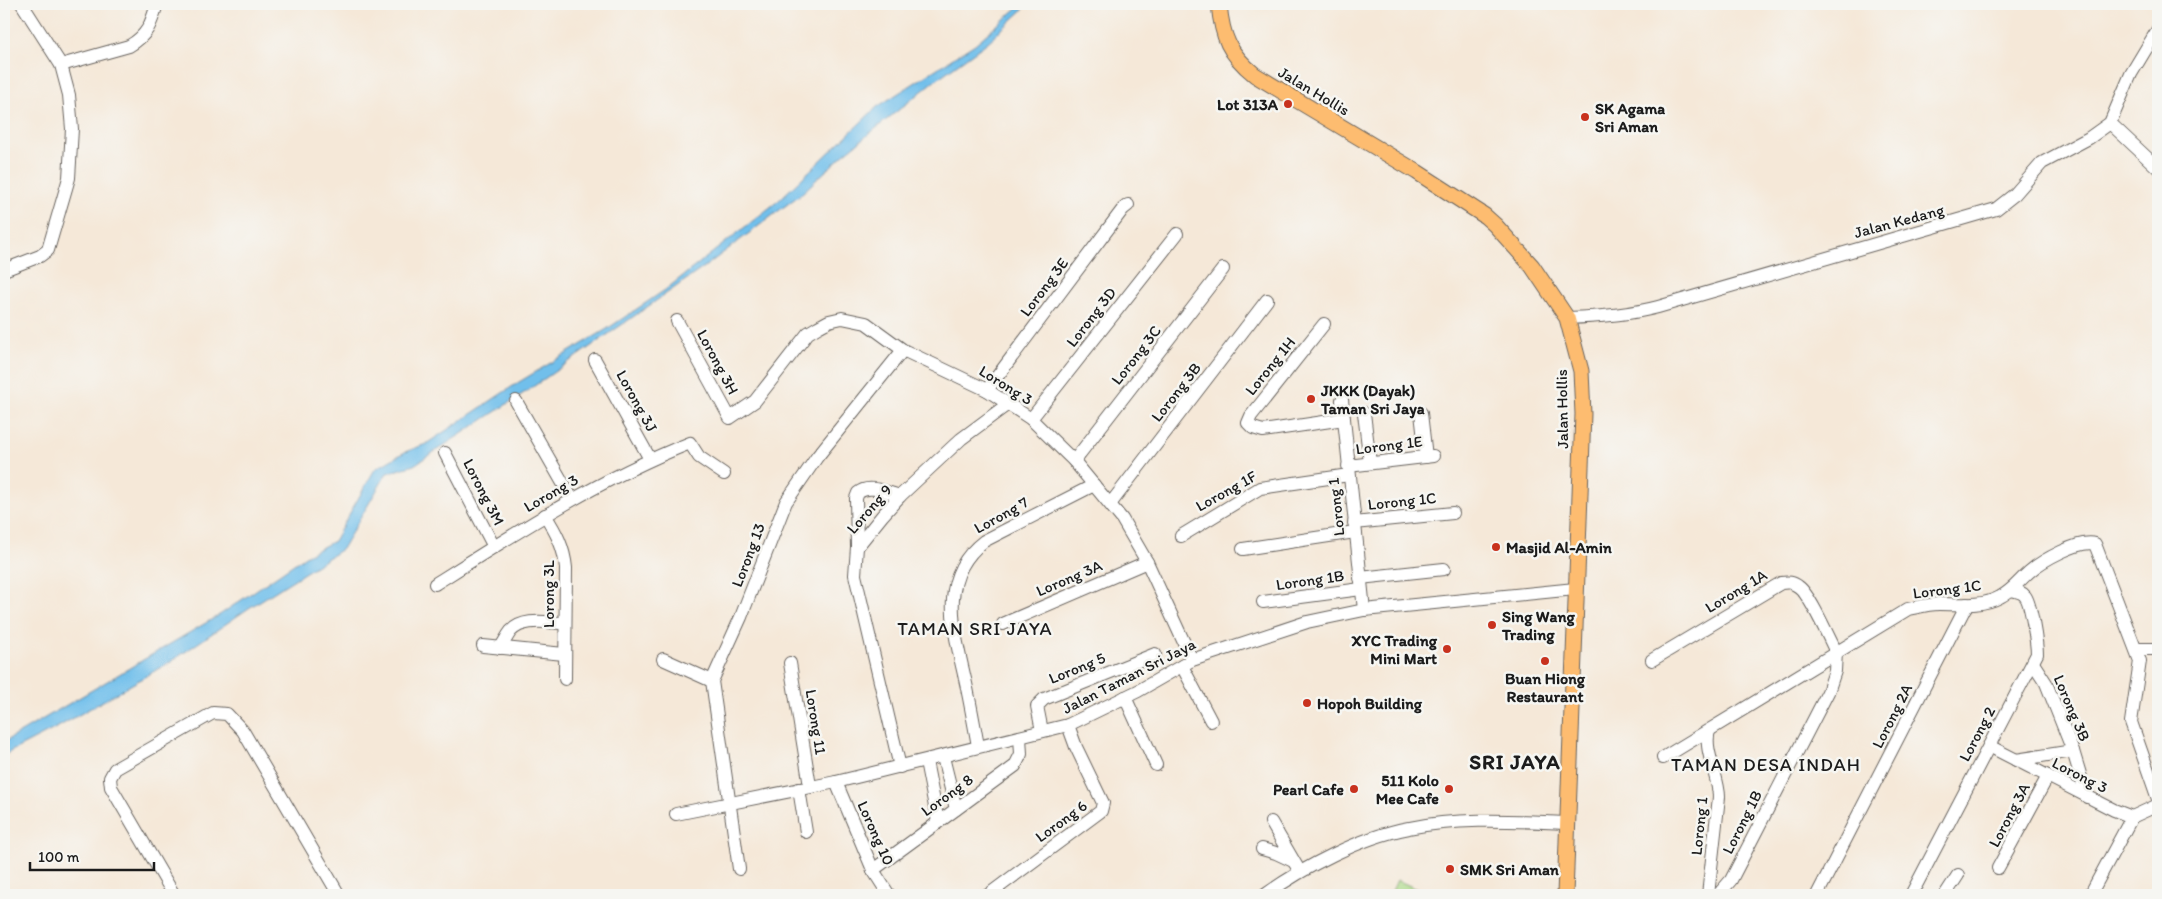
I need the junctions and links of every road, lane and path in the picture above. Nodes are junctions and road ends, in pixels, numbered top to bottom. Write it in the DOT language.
graph roads {
  1 [pos="22,4"];
  2 [pos="157,4"];
  3 [pos="1218,4"];
  4 [pos="2158,29"];
  5 [pos="60,65"];
  6 [pos="2110,123"];
  7 [pos="2158,168"];
  8 [pos="1128,205"];
  9 [pos="1178,234"];
  10 [pos="1223,269"];
  11 [pos="4,270"];
  12 [pos="1267,300"];
  13 [pos="1567,318"];
  14 [pos="677,321"];
  15 [pos="1324,324"];
  16 [pos="903,350"];
  17 [pos="595,360"];
  18 [pos="987,390"];
  19 [pos="1342,400"];
  20 [pos="516,401"];
  21 [pos="1008,404"];
  22 [pos="1364,413"];
  23 [pos="1421,413"];
  24 [pos="730,418"];
  25 [pos="1344,419"];
  26 [pos="1031,420"];
  27 [pos="445,453"];
  28 [pos="650,458"];
  29 [pos="1074,461"];
  30 [pos="1370,463"];
  31 [pos="1349,470"];
  32 [pos="724,474"];
  33 [pos="1094,484"];
  34 [pos="900,496"];
  35 [pos="572,499"];
  36 [pos="1110,503"];
  37 [pos="1452,512"];
  38 [pos="545,515"];
  39 [pos="1355,528"];
  40 [pos="1181,536"];
  41 [pos="494,546"];
  42 [pos="857,547"];
  43 [pos="1243,549"];
  44 [pos="1147,562"];
  45 [pos="1444,569"];
  46 [pos="1361,583"];
  47 [pos="435,584"];
  48 [pos="1575,589"];
  49 [pos="2011,590"];
  50 [pos="1263,602"];
  51 [pos="1967,604"];
  52 [pos="1364,610"];
  53 [pos="565,623"];
  54 [pos="1004,624"];
  55 [pos="484,646"];
  56 [pos="500,648"];
  57 [pos="2136,649"];
  58 [pos="2158,649"];
  59 [pos="1836,652"];
  60 [pos="564,654"];
  61 [pos="1155,654"];
  62 [pos="663,659"];
  63 [pos="1652,660"];
  64 [pos="790,663"];
  65 [pos="1187,663"];
  66 [pos="2033,663"];
  67 [pos="565,679"];
  68 [pos="712,681"];
  69 [pos="1125,697"];
  70 [pos="1212,721"];
  71 [pos="1068,726"];
  72 [pos="1042,731"];
  73 [pos="1709,731"];
  74 [pos="1020,737"];
  75 [pos="978,746"];
  76 [pos="1989,746"];
  77 [pos="2073,750"];
  78 [pos="943,757"];
  79 [pos="1664,758"];
  80 [pos="2016,760"];
  81 [pos="926,761"];
  82 [pos="1156,765"];
  83 [pos="900,767"];
  84 [pos="2048,776"];
  85 [pos="836,782"];
  86 [pos="804,787"];
  87 [pos="2088,797"];
  88 [pos="2158,799"];
  89 [pos="729,804"];
  90 [pos="2158,805"];
  91 [pos="956,809"];
  92 [pos="676,814"];
  93 [pos="2132,817"];
  94 [pos="938,822"];
  95 [pos="1271,822"];
  96 [pos="1568,823"];
  97 [pos="806,832"];
  98 [pos="1262,849"];
  99 [pos="1297,867"];
  100 [pos="739,868"];
  101 [pos="1998,868"];
  102 [pos="873,870"];
  103 [pos="1958,875"];
  104 [pos="174,895"];
  105 [pos="339,895"];
  106 [pos="889,895"];
  107 [pos="988,895"];
  108 [pos="1265,895"];
  109 [pos="1565,895"];
  110 [pos="1708,895"];
  111 [pos="1718,895"];
  112 [pos="1818,895"];
  113 [pos="1911,895"];
  114 [pos="1945,895"];
  115 [pos="2090,895"];
  1 -- 5 [label="street"];
  2 -- 5 [label="street"];
  3 -- 13 [label="main road, Jalan Hollis"];
  4 -- 6 [label="street"];
  5 -- 11 [label="street"];
  6 -- 7 [label="street"];
  6 -- 13 [label="street, Jalan Kedang"];
  8 -- 18 [label="street, Lorong 3E"];
  9 -- 26 [label="street, Lorong 3D"];
  10 -- 29 [label="street, Lorong 3C"];
  12 -- 36 [label="street, Lorong 3B"];
  13 -- 48 [label="main road, Jalan Hollis"];
  14 -- 24 [label="street, Lorong 3H"];
  15 -- 25 [label="street, Lorong 1H"];
  16 -- 18 [label="street, Lorong 3"];
  16 -- 24 [label="street, Lorong 3"];
  16 -- 68 [label="street, Lorong 13"];
  17 -- 28 [label="street, Lorong 3J"];
  18 -- 21 [label="street, Lorong 3"];
  19 -- 25 [label="street, Lorong 1"];
  20 -- 35 [label="street"];
  21 -- 26 [label="street, Lorong 3"];
  21 -- 34 [label="street, Lorong 9"];
  22 -- 30 [label="street"];
  23 -- 30 [label="street, Lorong 1E"];
  25 -- 31 [label="street, Lorong 1"];
  26 -- 29 [label="street, Lorong 3"];
  27 -- 41 [label="street, Lorong 3M"];
  28 -- 32 [label="street, Lorong 3"];
  28 -- 35 [label="street, Lorong 3"];
  29 -- 33 [label="street, Lorong 3"];
  30 -- 31 [label="street, Lorong 1E"];
  31 -- 39 [label="street, Lorong 1"];
  31 -- 40 [label="street, Lorong 1F"];
  33 -- 36 [label="street, Lorong 3"];
  33 -- 75 [label="street, Lorong 7"];
  34 -- 42 [label="street, Lorong 9"];
  34 -- 42 [label="street"];
  35 -- 38 [label="street, Lorong 3"];
  36 -- 44 [label="street, Lorong 3"];
  37 -- 39 [label="street, Lorong 1C"];
  38 -- 41 [label="street, Lorong 3"];
  38 -- 53 [label="street, Lorong 3L"];
  39 -- 43 [label="street, Lorong 1C"];
  39 -- 46 [label="street, Lorong 1"];
  41 -- 47 [label="street, Lorong 3"];
  42 -- 83 [label="street, Lorong 9"];
  44 -- 54 [label="street, Lorong 3A"];
  44 -- 65 [label="street, Lorong 3"];
  45 -- 46 [label="street"];
  46 -- 50 [label="street, Lorong 1B"];
  46 -- 52 [label="street, Lorong 1"];
  48 -- 52 [label="street, Jalan Taman Sri Jaya"];
  48 -- 96 [label="main road, Jalan Hollis"];
  49 -- 51 [label="street, Lorong 1C"];
  49 -- 57 [label="street"];
  49 -- 66 [label="street, Lorong 2"];
  51 -- 59 [label="street, Lorong 1C"];
  51 -- 112 [label="street, Lorong 2A"];
  52 -- 65 [label="street, Jalan Taman Sri Jaya"];
  53 -- 56 [label="street"];
  53 -- 60 [label="street, Lorong 3L"];
  55 -- 56 [label="street"];
  56 -- 60 [label="street"];
  57 -- 58 [label="street"];
  57 -- 88 [label="street"];
  59 -- 63 [label="street, Lorong 1A"];
  59 -- 73 [label="street"];
  59 -- 111 [label="street, Lorong 1B"];
  60 -- 67 [label="street, Lorong 3L"];
  61 -- 72 [label="street, Lorong 5"];
  62 -- 68 [label="street"];
  64 -- 86 [label="street, Lorong 11"];
  65 -- 69 [label="street, Jalan Taman Sri Jaya"];
  65 -- 70 [label="street"];
  66 -- 76 [label="street, Lorong 2"];
  66 -- 77 [label="street, Lorong 3B"];
  68 -- 89 [label="street"];
  69 -- 71 [label="street, Jalan Taman Sri Jaya"];
  69 -- 82 [label="street"];
  71 -- 72 [label="street, Jalan Taman Sri Jaya"];
  71 -- 107 [label="street, Lorong 6"];
  72 -- 74 [label="street, Jalan Taman Sri Jaya"];
  73 -- 79 [label="street"];
  73 -- 110 [label="street, Lorong 1"];
  74 -- 75 [label="street, Jalan Taman Sri Jaya"];
  74 -- 91 [label="street, Lorong 8"];
  75 -- 78 [label="street, Jalan Taman Sri Jaya"];
  76 -- 80 [label="street, Lorong 3"];
  76 -- 113 [label="street, Lorong 2"];
  77 -- 80 [label="street"];
  77 -- 87 [label="street, Lorong 3B"];
  78 -- 81 [label="street, Jalan Taman Sri Jaya"];
  78 -- 91 [label="street"];
  80 -- 84 [label="street, Lorong 3"];
  81 -- 83 [label="street, Jalan Taman Sri Jaya"];
  81 -- 94 [label="street"];
  83 -- 85 [label="street, Jalan Taman Sri Jaya"];
  84 -- 87 [label="street, Lorong 3"];
  84 -- 101 [label="street, Lorong 3A"];
  85 -- 86 [label="street, Jalan Taman Sri Jaya"];
  85 -- 102 [label="street, Lorong 10"];
  86 -- 89 [label="street, Jalan Taman Sri Jaya"];
  86 -- 97 [label="street, Lorong 11"];
  87 -- 93 [label="street, Lorong 3"];
  89 -- 92 [label="street, Jalan Taman Sri Jaya"];
  89 -- 100 [label="street"];
  90 -- 93 [label="street"];
  91 -- 94 [label="street, Lorong 8"];
  93 -- 115 [label="street"];
  94 -- 102 [label="street, Lorong 8"];
  95 -- 99 [label="street"];
  96 -- 99 [label="street"];
  96 -- 109 [label="main road, Jalan Hollis"];
  98 -- 99 [label="street"];
  99 -- 108 [label="street"];
  102 -- 106 [label="street, Lorong 10"];
  103 -- 114 [label="street"];
  104 -- 105 [label="street"];
}
